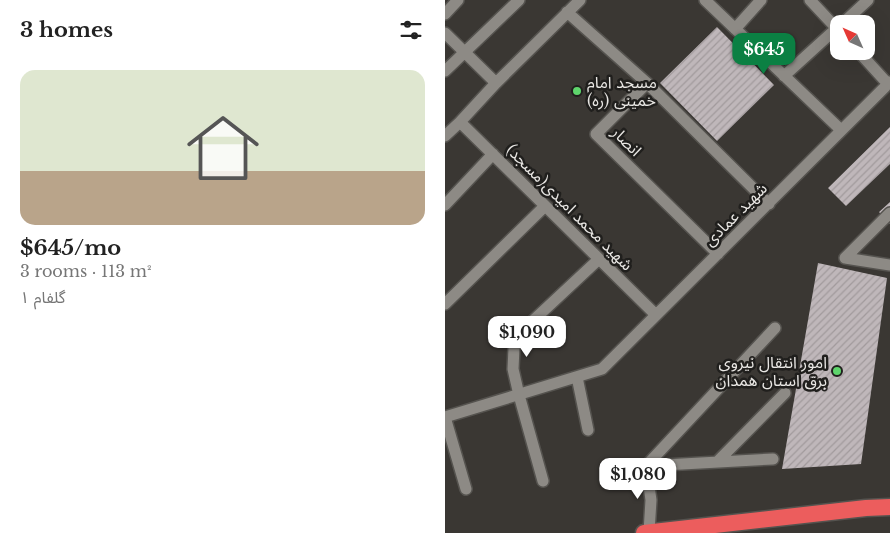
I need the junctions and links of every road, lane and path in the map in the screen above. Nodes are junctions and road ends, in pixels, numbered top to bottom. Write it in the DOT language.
graph roads {
  1 [pos="458,0"];
  2 [pos="519,0"];
  3 [pos="580,0"];
  4 [pos="705,0"];
  5 [pos="761,0"];
  6 [pos="810,0"];
  7 [pos="868,0"];
  8 [pos="567,12"];
  9 [pos="445,14"];
  10 [pos="852,15"];
  11 [pos="830,19"];
  12 [pos="735,29"];
  13 [pos="445,33"];
  14 [pos="830,35"];
  15 [pos="465,52"];
  16 [pos="867,60"];
  17 [pos="445,71"];
  18 [pos="784,76"];
  19 [pos="647,82"];
  20 [pos="496,83"];
  21 [pos="889,83"];
  22 [pos="461,122"];
  23 [pos="841,130"];
  24 [pos="445,136"];
  25 [pos="493,154"];
  26 [pos="769,204"];
  27 [pos="445,205"];
  28 [pos="545,206"];
  29 [pos="890,213"];
  30 [pos="719,254"];
  31 [pos="599,259"];
  32 [pos="890,265"];
  33 [pos="445,304"];
  34 [pos="656,315"];
  35 [pos="775,328"];
  36 [pos="577,377"];
  37 [pos="785,393"];
  38 [pos="519,395"];
  39 [pos="445,417"];
  40 [pos="588,430"];
  41 [pos="773,459"];
  42 [pos="717,462"];
  43 [pos="646,466"];
  44 [pos="543,481"];
  45 [pos="466,489"];
  46 [pos="890,506"];
  47 [pos="647,533"];
  1 -- 9 [label="street"];
  2 -- 15 [label="street"];
  3 -- 8 [label="street"];
  4 -- 12 [label="street"];
  5 -- 12 [label="street"];
  6 -- 11 [label="street"];
  7 -- 10 [label="street"];
  8 -- 19 [label="street"];
  8 -- 20 [label="street"];
  12 -- 18 [label="street"];
  13 -- 15 [label="street"];
  14 -- 18 [label="street"];
  15 -- 17 [label="street"];
  15 -- 20 [label="street"];
  16 -- 21 [label="street"];
  18 -- 23 [label="street"];
  19 -- 26 [label="street"];
  19 -- 30 [label="street, انصار"];
  20 -- 22 [label="street"];
  21 -- 23 [label="street, شهید عمادی"];
  22 -- 24 [label="street"];
  22 -- 25 [label="street, (مسجد)شهید محمد امیدی"];
  23 -- 26 [label="street, شهید عمادی"];
  25 -- 27 [label="street"];
  25 -- 28 [label="street, (مسجد)شهید محمد امیدی"];
  26 -- 30 [label="street, شهید عمادی"];
  28 -- 31 [label="street, (مسجد)شهید محمد امیدی"];
  28 -- 33 [label="street"];
  29 -- 32 [label="street"];
  30 -- 34 [label="street, شهید عمادی"];
  31 -- 34 [label="street, (مسجد)شهید محمد امیدی"];
  31 -- 38 [label="street"];
  34 -- 36 [label="street, شهید عمادی"];
  35 -- 43 [label="street"];
  36 -- 38 [label="street"];
  36 -- 40 [label="street"];
  37 -- 42 [label="street"];
  38 -- 39 [label="street"];
  38 -- 44 [label="street"];
  39 -- 45 [label="street"];
  41 -- 42 [label="street"];
  42 -- 43 [label="street"];
  43 -- 47 [label="street"];
  46 -- 47 [label="highway"];
}
